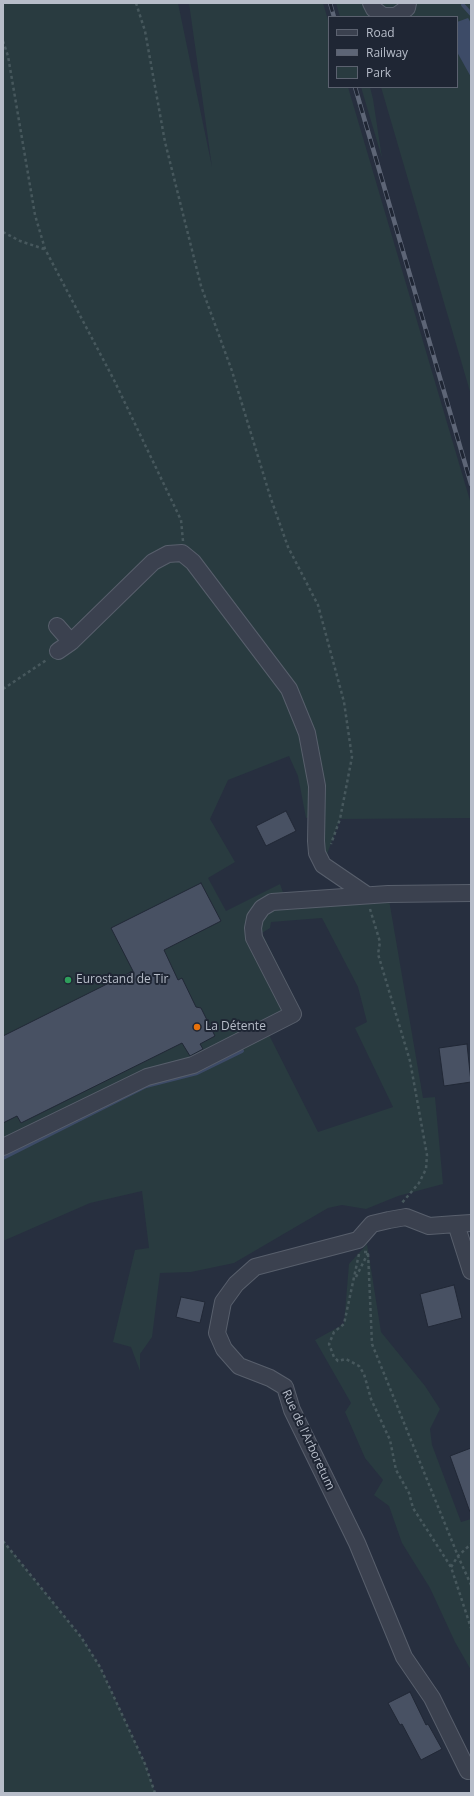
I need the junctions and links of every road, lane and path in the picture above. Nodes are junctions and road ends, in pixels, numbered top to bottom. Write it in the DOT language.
graph roads {
  1 [pos="136,3"];
  2 [pos="371,3"];
  3 [pos="408,3"];
  4 [pos="3,41"];
  5 [pos="3,232"];
  6 [pos="44,250"];
  7 [pos="182,553"];
  8 [pos="57,626"];
  9 [pos="64,647"];
  10 [pos="3,689"];
  11 [pos="323,865"];
  12 [pos="471,893"];
  13 [pos="367,895"];
  14 [pos="3,1147"];
  15 [pos="389,1220"];
  16 [pos="464,1224"];
  17 [pos="368,1252"];
  18 [pos="471,1271"];
  19 [pos="354,1280"];
  20 [pos="3,1541"];
  21 [pos="471,1544"];
  22 [pos="458,1556"];
  23 [pos="451,1567"];
  24 [pos="471,1585"];
  25 [pos="471,1628"];
  26 [pos="468,1771"];
  27 [pos="155,1793"];
  1 -- 11 [label="path"];
  2 -- 3 [label="street"];
  4 -- 6 [label="path"];
  5 -- 6 [label="path"];
  6 -- 7 [label="path"];
  7 -- 9 [label="street"];
  7 -- 11 [label="street"];
  8 -- 9 [label="street"];
  9 -- 10 [label="path"];
  11 -- 13 [label="street"];
  12 -- 13 [label="street"];
  13 -- 14 [label="street"];
  13 -- 15 [label="path"];
  15 -- 16 [label="street, Rue de l'Arboretum"];
  15 -- 26 [label="street, Rue de l'Arboretum"];
  16 -- 18 [label="street"];
  17 -- 19 [label="path"];
  17 -- 19 [label="path"];
  17 -- 22 [label="path"];
  19 -- 23 [label="path"];
  20 -- 27 [label="path"];
  21 -- 22 [label="path"];
  22 -- 23 [label="path"];
  22 -- 24 [label="path"];
  23 -- 25 [label="path"];
}
